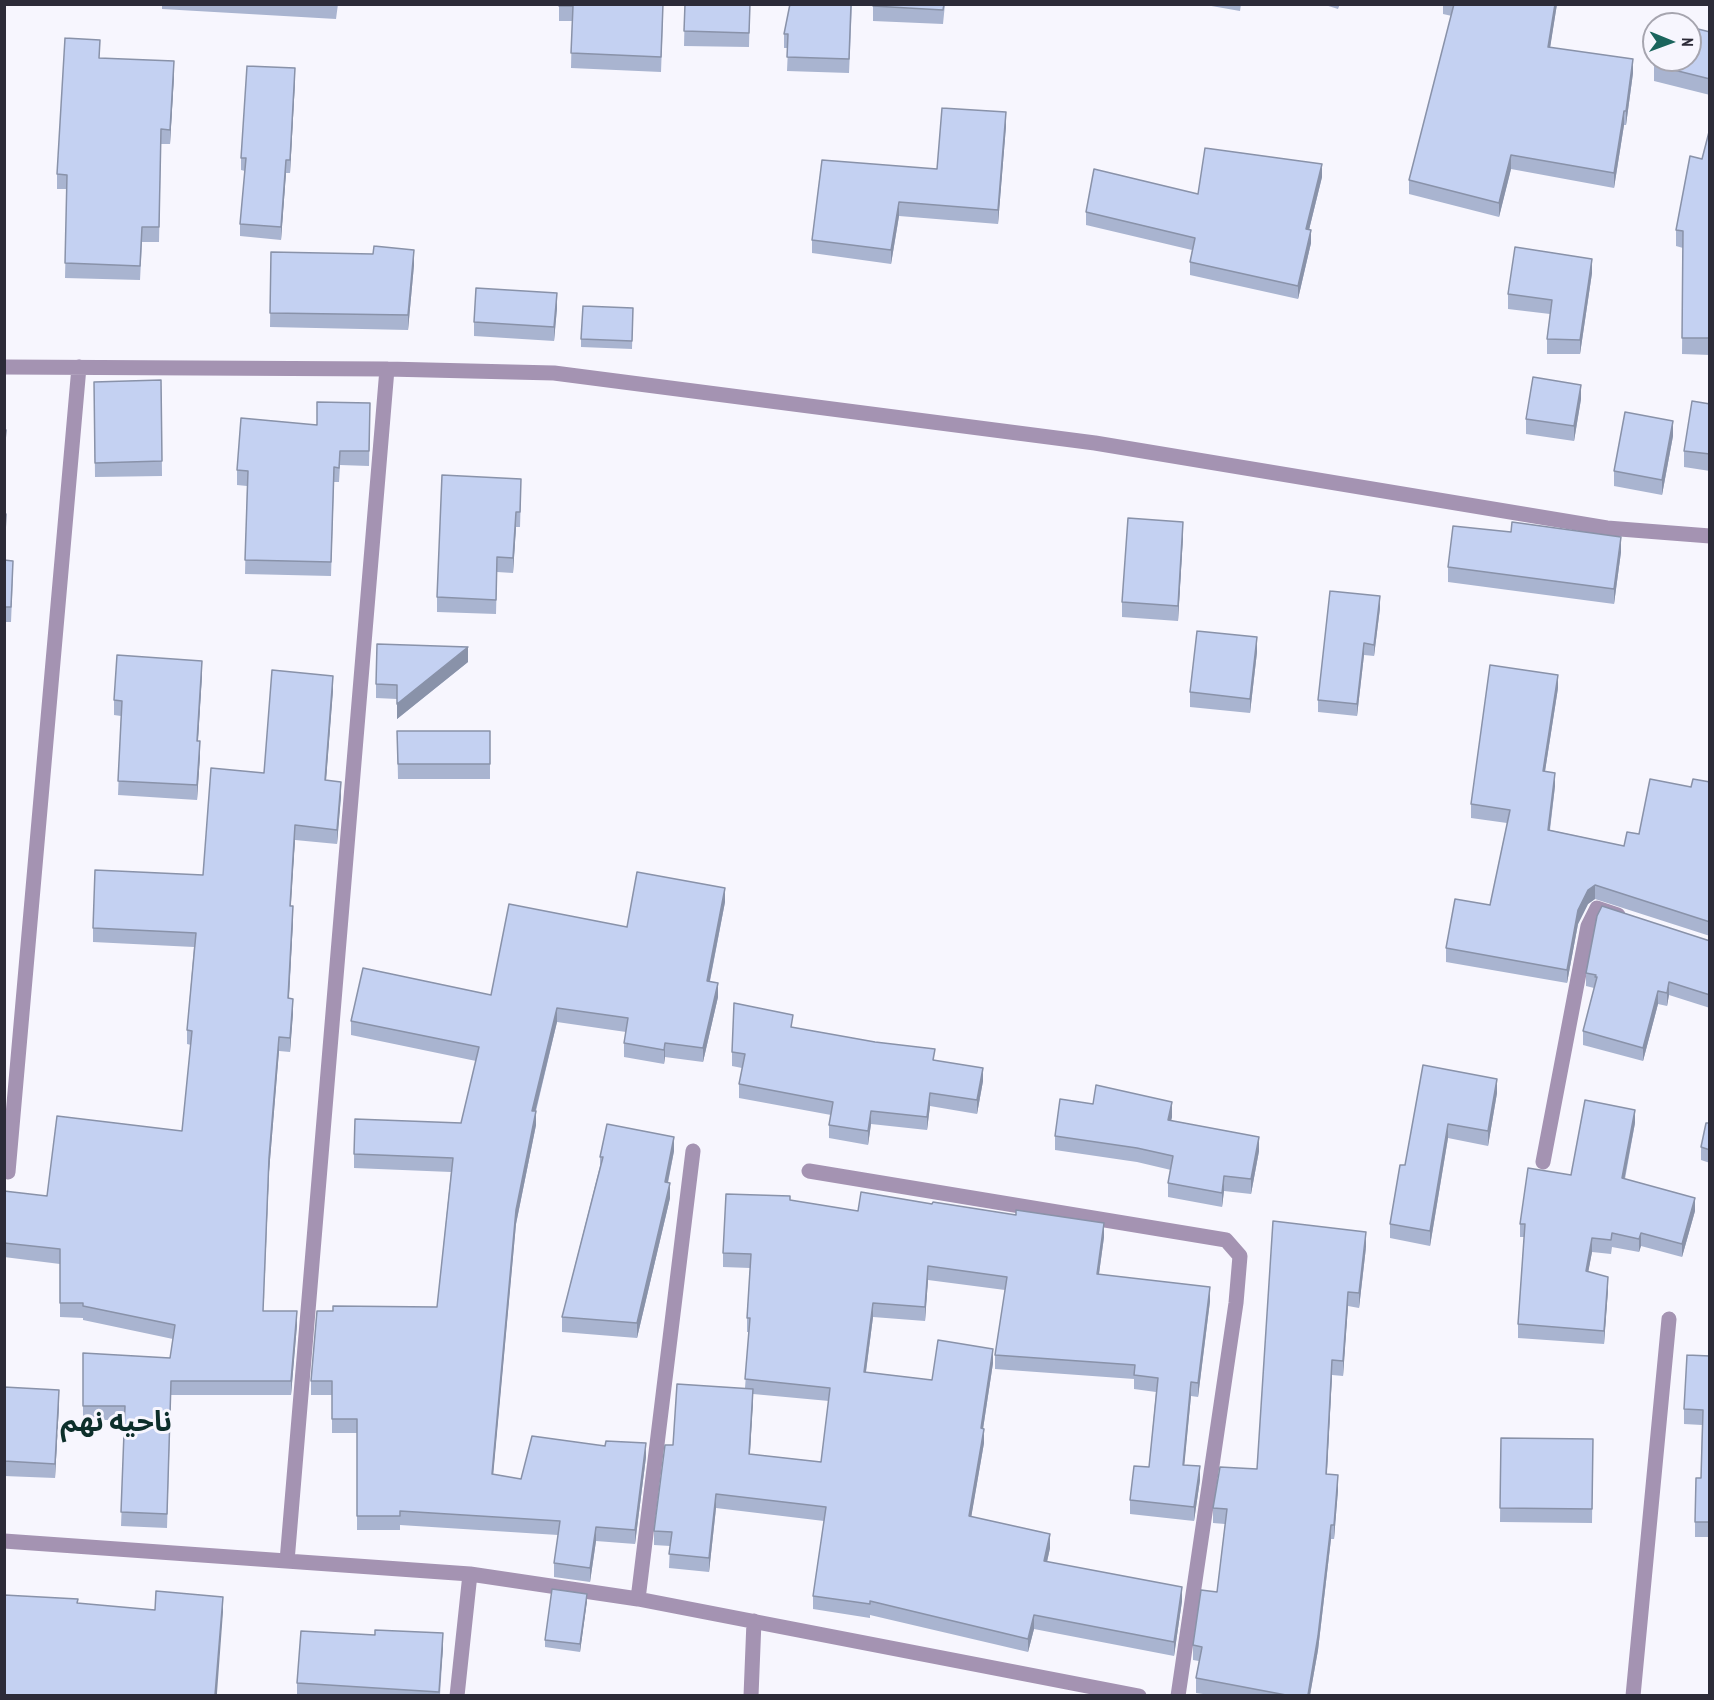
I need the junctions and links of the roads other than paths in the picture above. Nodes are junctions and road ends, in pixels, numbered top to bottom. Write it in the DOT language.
graph roads {
  1 [pos="4,367"];
  2 [pos="79,367"];
  3 [pos="387,369"];
  4 [pos="1710,536"];
  5 [pos="1628,918"];
  6 [pos="693,1151"];
  7 [pos="1543,1162"];
  8 [pos="809,1171"];
  9 [pos="8,1172"];
  10 [pos="1669,1319"];
  11 [pos="4,1541"];
  12 [pos="287,1561"];
  13 [pos="470,1574"];
  14 [pos="638,1599"];
  15 [pos="754,1621"];
  16 [pos="457,1695"];
  17 [pos="751,1695"];
  18 [pos="1139,1695"];
  19 [pos="1178,1695"];
  20 [pos="1633,1695"];
  1 -- 2 [label="street"];
  2 -- 3 [label="street"];
  2 -- 9 [label="street"];
  3 -- 4 [label="street"];
  3 -- 12 [label="street"];
  5 -- 7 [label="street"];
  6 -- 14 [label="street"];
  8 -- 19 [label="street"];
  10 -- 20 [label="street"];
  11 -- 12 [label="street"];
  12 -- 13 [label="street"];
  13 -- 14 [label="street"];
  13 -- 16 [label="street"];
  14 -- 15 [label="street"];
  15 -- 17 [label="street"];
  15 -- 18 [label="street"];
}
